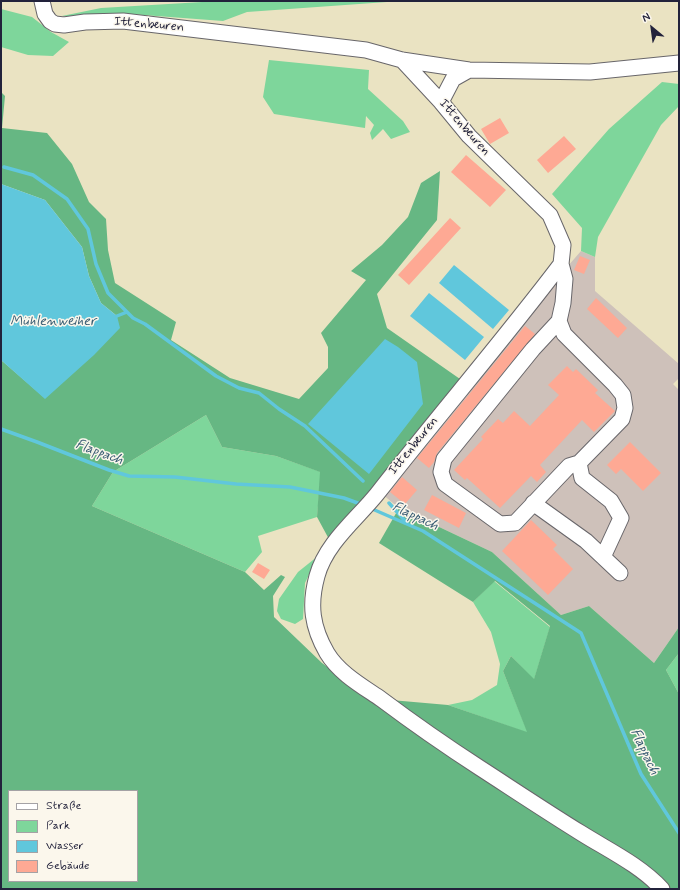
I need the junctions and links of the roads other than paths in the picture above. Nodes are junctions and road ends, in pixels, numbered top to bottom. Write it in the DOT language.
graph roads {
  1 [pos="42,1"];
  2 [pos="402,60"];
  3 [pos="679,63"];
  4 [pos="469,70"];
  5 [pos="441,102"];
  6 [pos="561,264"];
  7 [pos="559,321"];
  8 [pos="579,463"];
  9 [pos="534,503"];
  10 [pos="603,557"];
  11 [pos="620,573"];
  12 [pos="662,889"];
  1 -- 2 [label="street, Ittenbeuren"];
  2 -- 4 [label="street"];
  2 -- 5 [label="street, Ittenbeuren"];
  3 -- 4 [label="street"];
  4 -- 5 [label="street"];
  5 -- 6 [label="street, Ittenbeuren"];
  6 -- 7 [label="street"];
  6 -- 12 [label="street, Ittenbeuren"];
  7 -- 8 [label="street"];
  7 -- 9 [label="street"];
  8 -- 9 [label="street"];
  8 -- 10 [label="street"];
  9 -- 10 [label="street"];
  10 -- 11 [label="street"];
}
